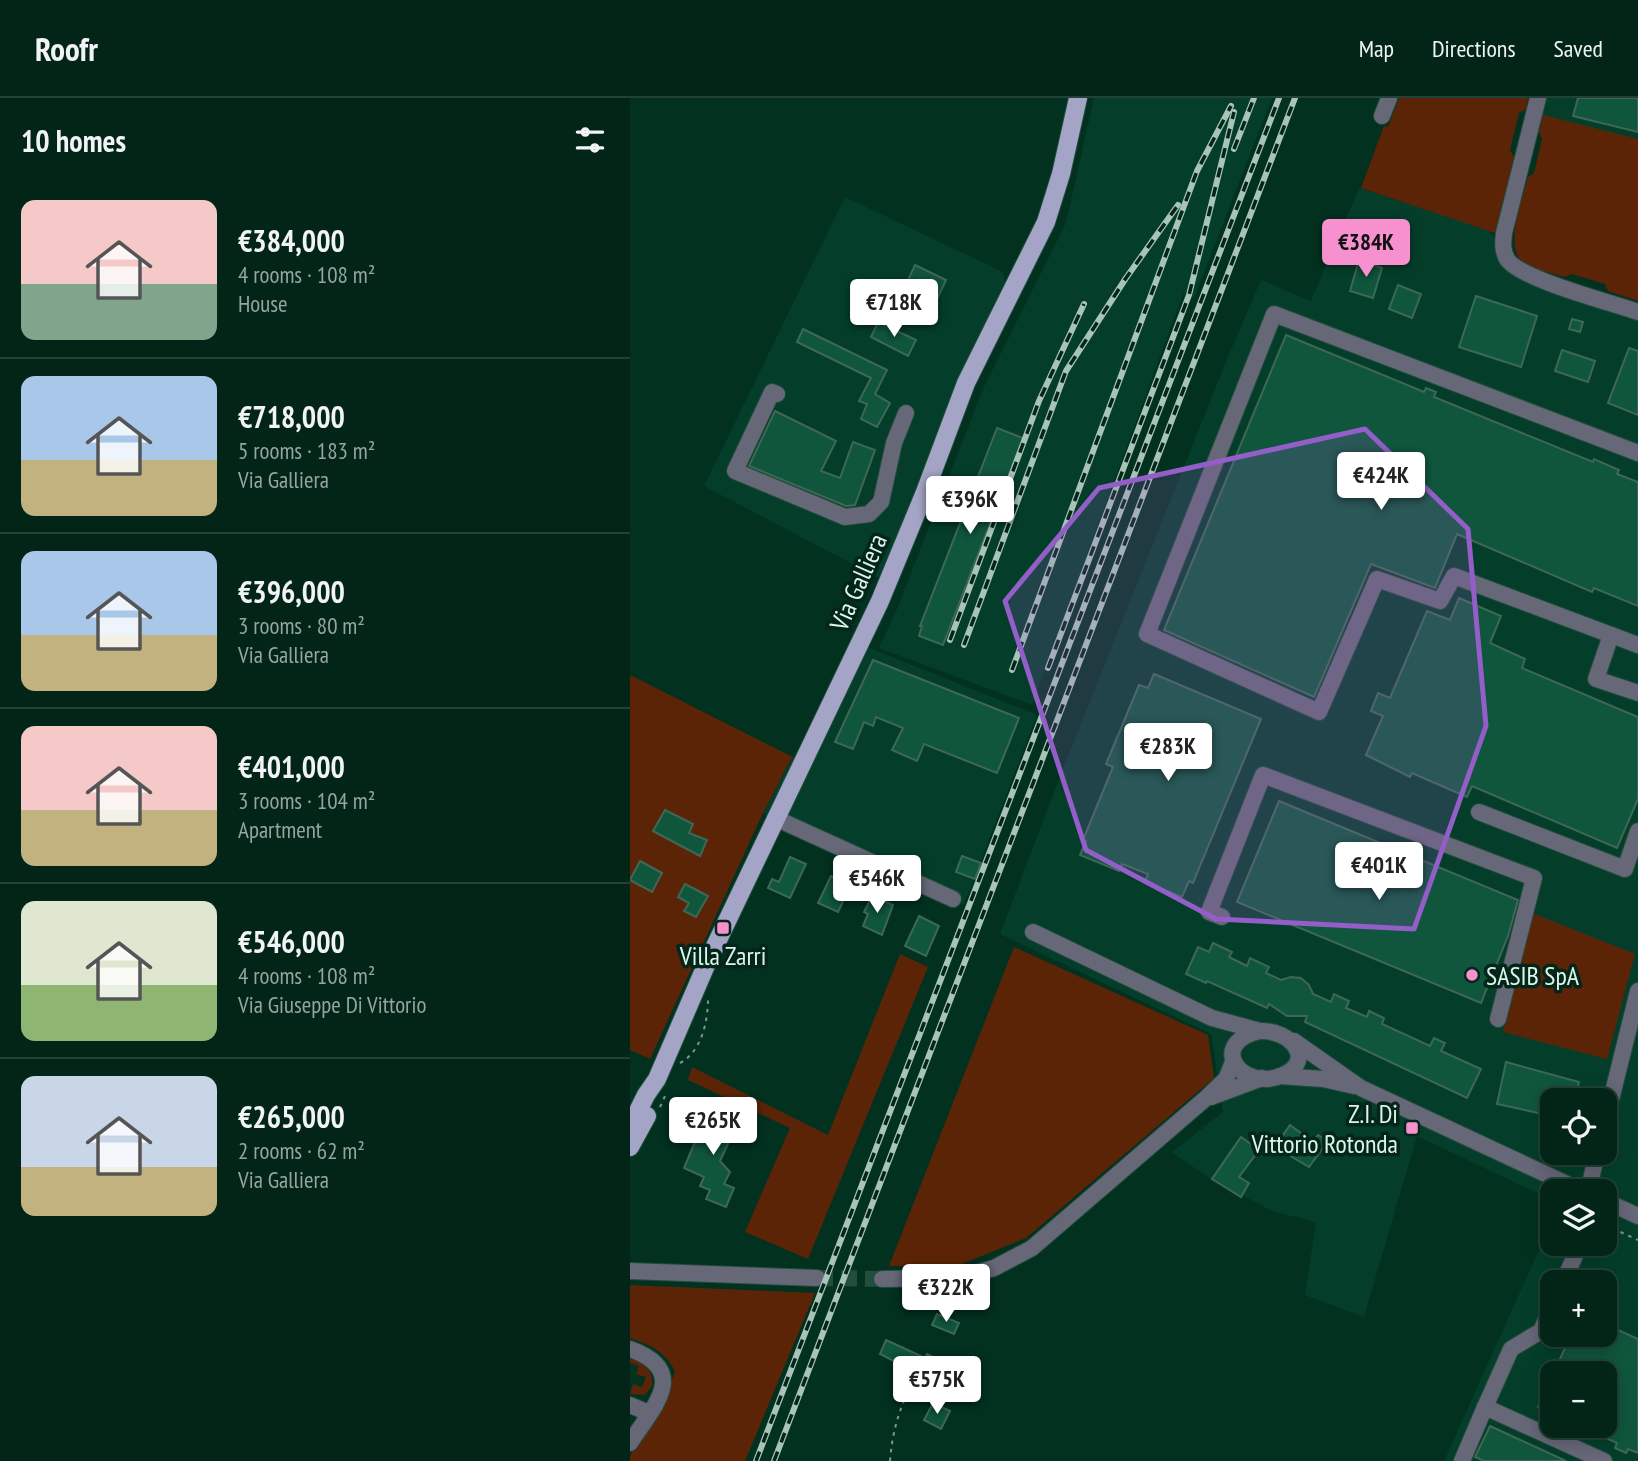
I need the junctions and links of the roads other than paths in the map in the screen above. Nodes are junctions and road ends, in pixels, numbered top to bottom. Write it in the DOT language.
graph roads {
  1 [pos="1078,98"];
  2 [pos="1389,98"];
  3 [pos="1538,98"];
  4 [pos="1382,117"];
  5 [pos="1638,312"];
  6 [pos="778,394"];
  7 [pos="906,413"];
  8 [pos="1638,453"];
  9 [pos="1611,635"];
  10 [pos="1638,645"];
  11 [pos="1638,693"];
  12 [pos="1479,812"];
  13 [pos="775,818"];
  14 [pos="1638,831"];
  15 [pos="953,899"];
  16 [pos="1222,917"];
  17 [pos="1032,932"];
  18 [pos="1638,991"];
  19 [pos="1212,1018"];
  20 [pos="1498,1019"];
  21 [pos="1260,1031"];
  22 [pos="1293,1041"];
  23 [pos="1631,1053"];
  24 [pos="1233,1057"];
  25 [pos="1280,1076"];
  26 [pos="1262,1078"];
  27 [pos="662,1085"];
  28 [pos="1361,1088"];
  29 [pos="1617,1091"];
  30 [pos="1205,1099"];
  31 [pos="630,1127"];
  32 [pos="630,1147"];
  33 [pos="1558,1179"];
  34 [pos="1617,1206"];
  35 [pos="1638,1216"];
  36 [pos="630,1270"];
  37 [pos="817,1278"];
  38 [pos="882,1279"];
  39 [pos="1540,1332"];
  40 [pos="630,1349"];
  41 [pos="630,1405"];
  42 [pos="1486,1407"];
  43 [pos="649,1413"];
  44 [pos="630,1443"];
  45 [pos="1462,1461"];
  46 [pos="1604,1461"];
  1 -- 13 [label="main road, Via Galliera"];
  2 -- 4 [label="street"];
  3 -- 5 [label="street"];
  6 -- 7 [label="street"];
  8 -- 9 [label="street"];
  9 -- 10 [label="street"];
  9 -- 11 [label="street"];
  12 -- 14 [label="street"];
  13 -- 15 [label="street"];
  13 -- 27 [label="main road, Via Galliera"];
  16 -- 20 [label="street"];
  17 -- 19 [label="street"];
  18 -- 23 [label="street"];
  19 -- 21 [label="street"];
  19 -- 24 [label="street"];
  21 -- 22 [label="street"];
  21 -- 24 [label="street"];
  22 -- 25 [label="street"];
  22 -- 28 [label="street"];
  23 -- 29 [label="street"];
  24 -- 26 [label="street"];
  24 -- 30 [label="street"];
  25 -- 26 [label="street"];
  25 -- 28 [label="street"];
  26 -- 30 [label="street"];
  27 -- 31 [label="main road, Via Galliera"];
  27 -- 32 [label="main road, Via Galliera"];
  28 -- 33 [label="street"];
  30 -- 38 [label="street"];
  34 -- 35 [label="street"];
  36 -- 37 [label="street"];
  39 -- 42 [label="street"];
  40 -- 43 [label="street"];
  41 -- 43 [label="street"];
  42 -- 45 [label="street"];
  42 -- 46 [label="street"];
  43 -- 44 [label="street"];
}
